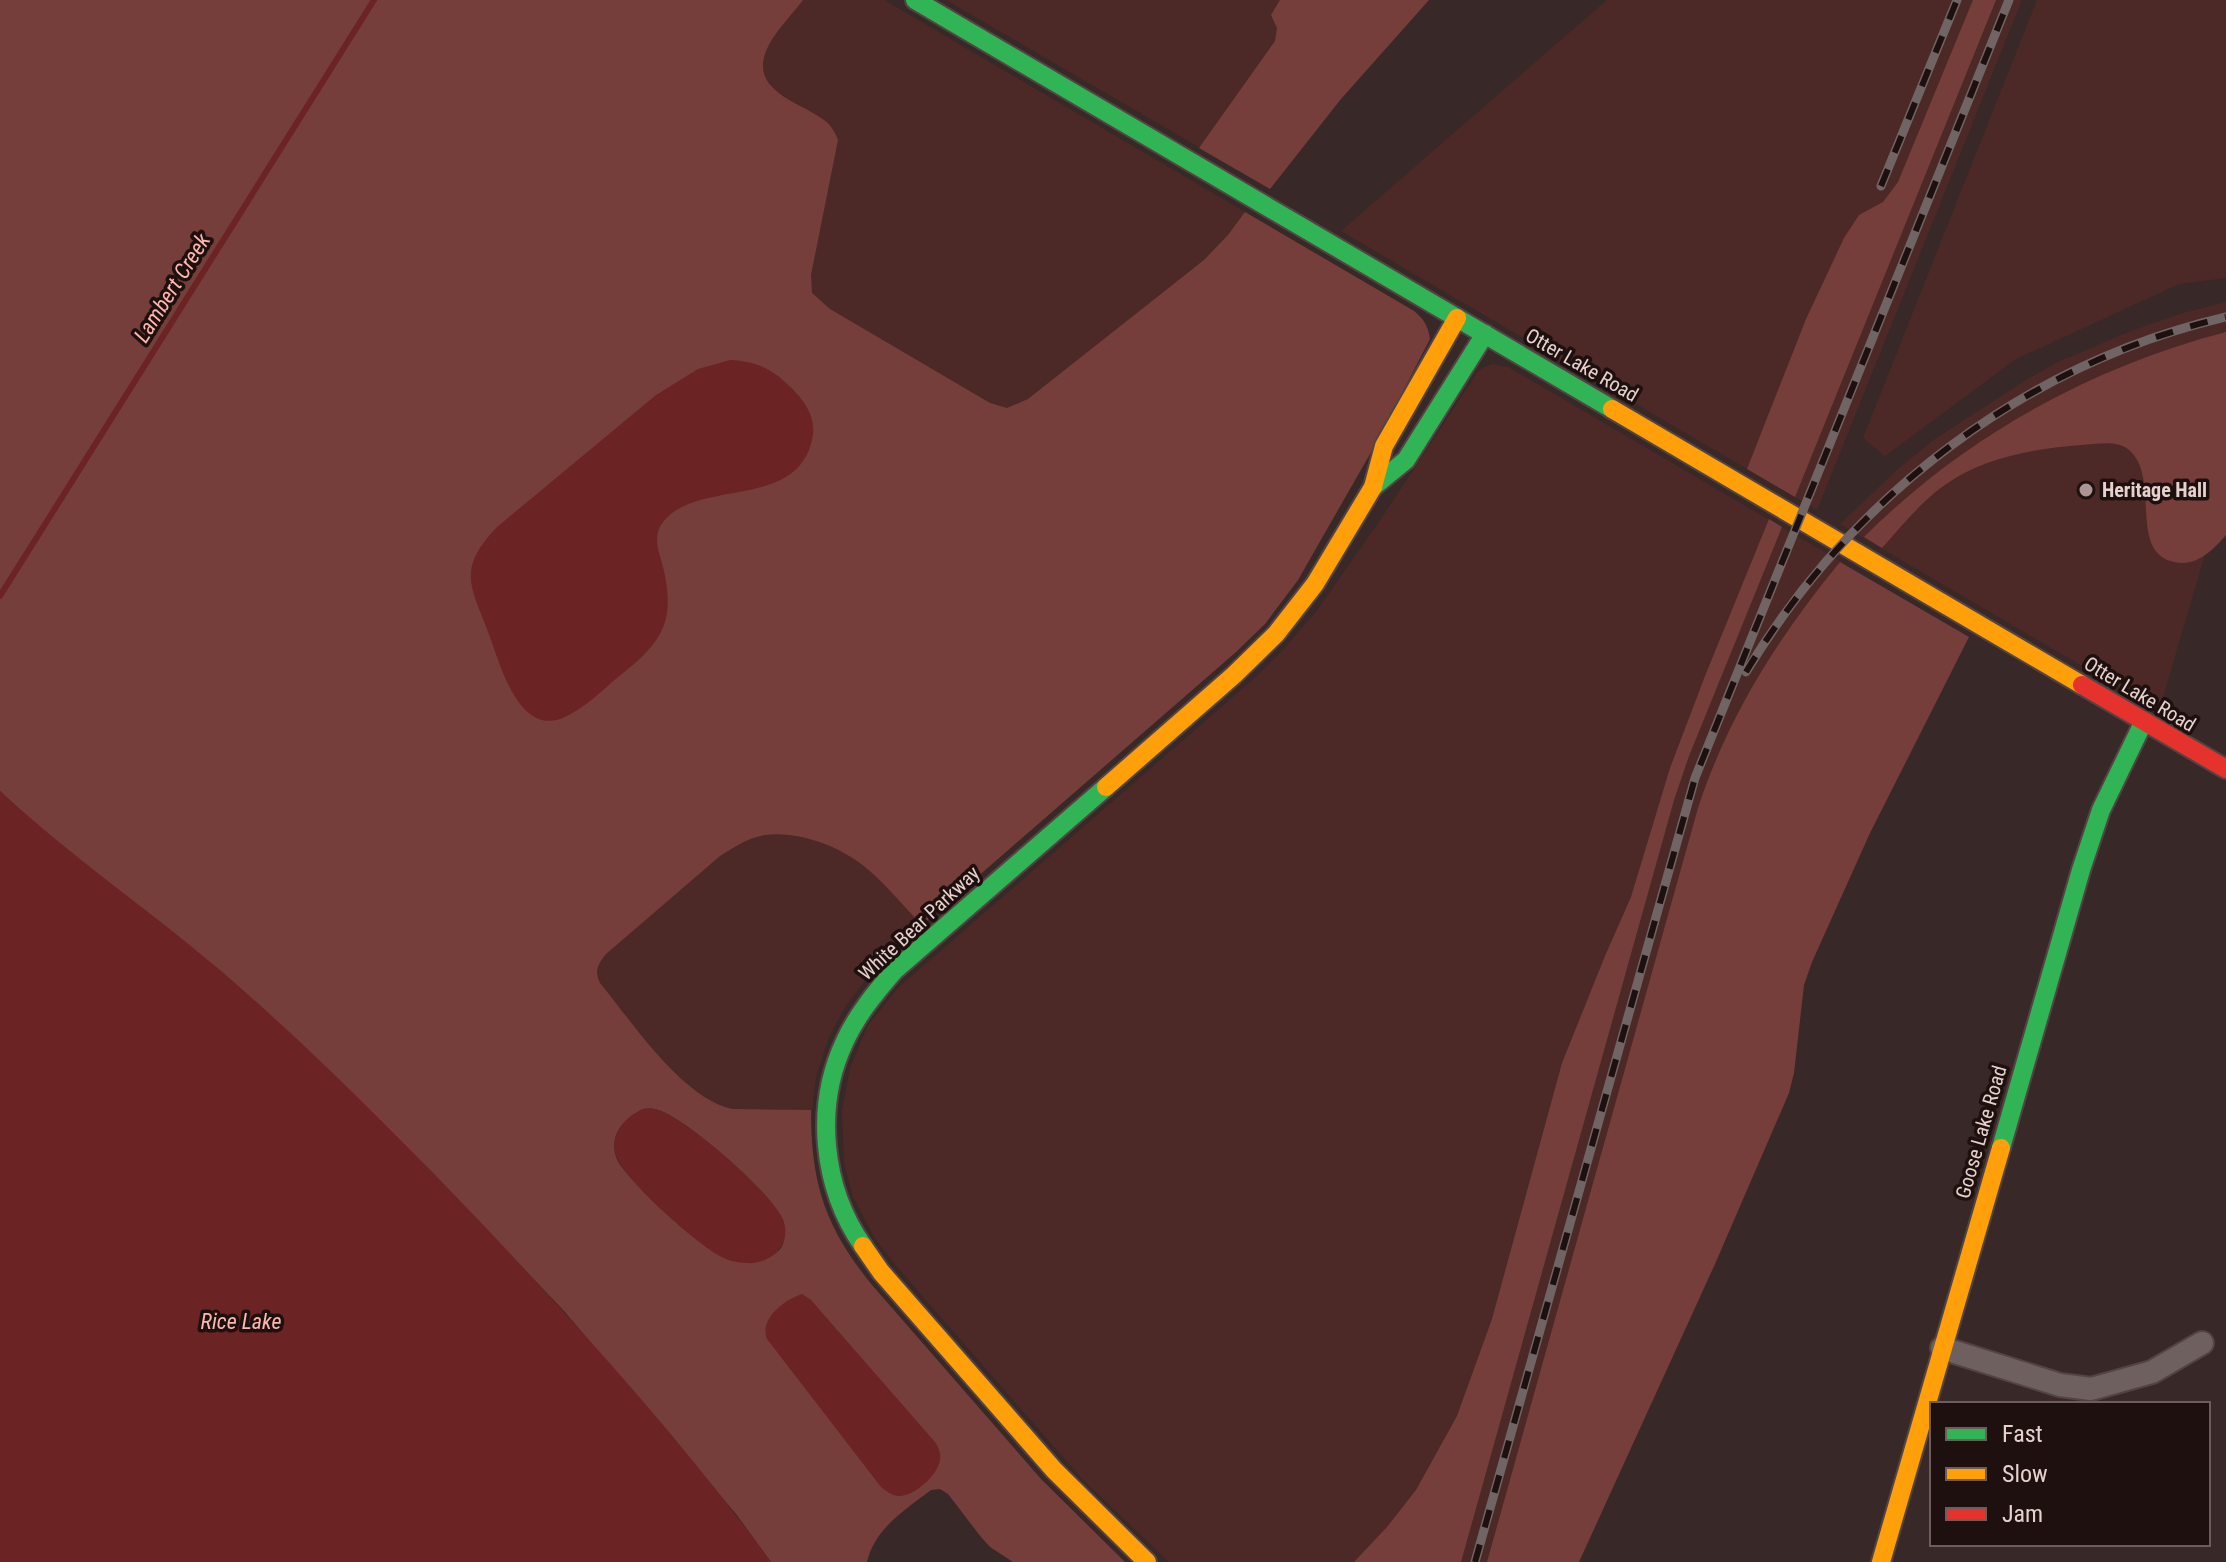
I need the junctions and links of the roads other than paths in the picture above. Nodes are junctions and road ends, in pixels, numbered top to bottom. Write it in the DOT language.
graph roads {
  1 [pos="915,0"];
  2 [pos="1457,318"];
  3 [pos="1485,334"];
  4 [pos="1373,487"];
  5 [pos="2144,721"];
  6 [pos="2226,769"];
  7 [pos="2202,1343"];
  8 [pos="1942,1348"];
  9 [pos="1147,1562"];
  10 [pos="1881,1562"];
  1 -- 2 [label="street, Otter Lake Road"];
  2 -- 3 [label="street, Otter Lake Road"];
  2 -- 4 [label="street, White Bear Parkway"];
  3 -- 4 [label="street, White Bear Parkway"];
  3 -- 5 [label="street, Otter Lake Road"];
  4 -- 9 [label="street, White Bear Parkway"];
  5 -- 6 [label="street, Otter Lake Road"];
  5 -- 8 [label="street, Goose Lake Road"];
  7 -- 8 [label="street"];
  8 -- 10 [label="street, Goose Lake Road"];
}
